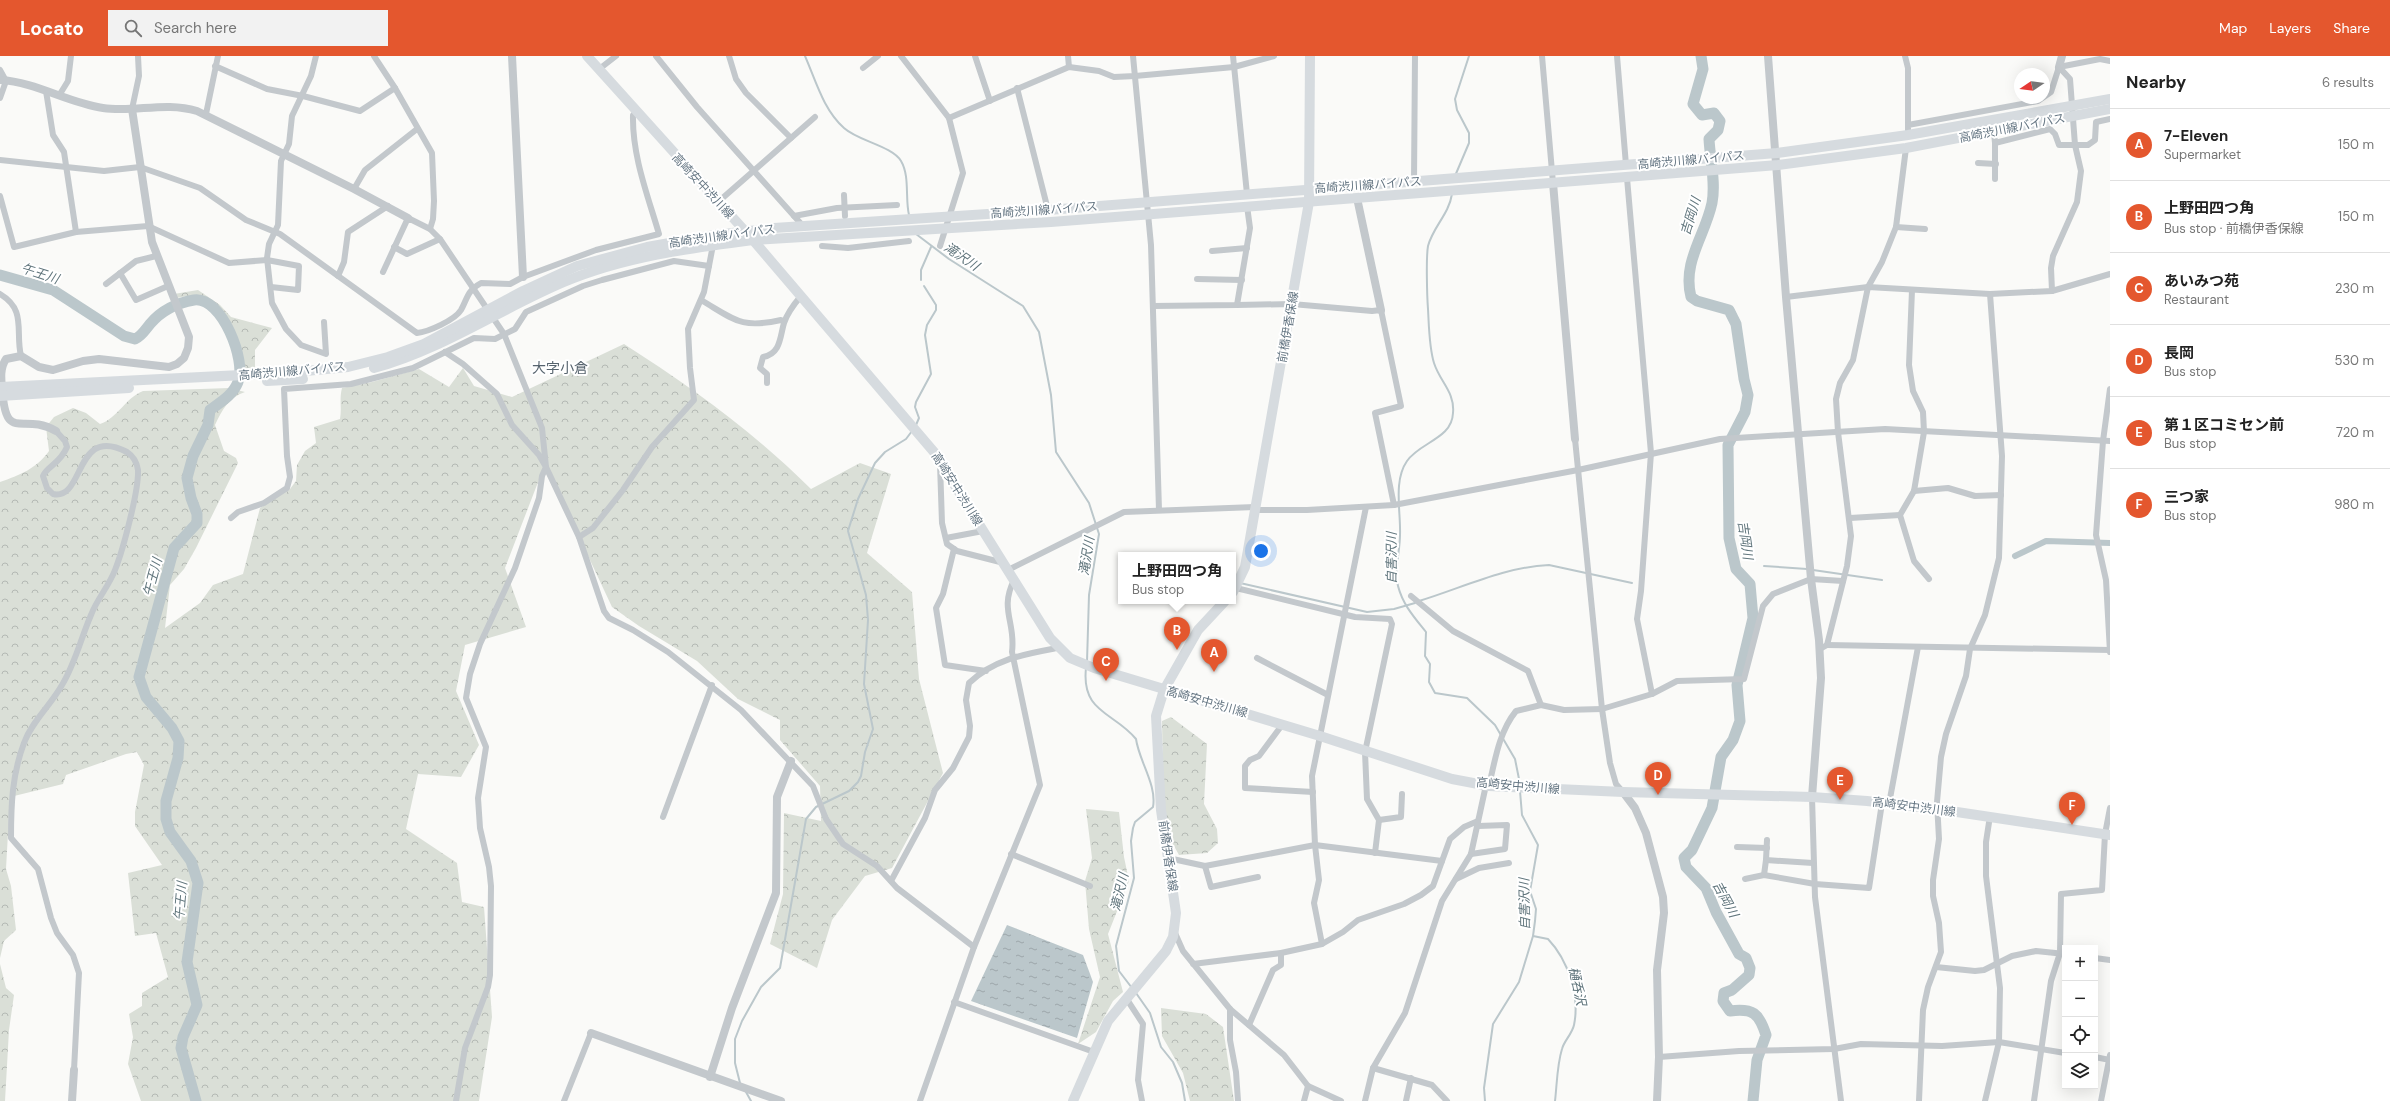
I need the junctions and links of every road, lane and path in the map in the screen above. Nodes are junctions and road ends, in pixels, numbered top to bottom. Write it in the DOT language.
graph roads {
  1 [pos="71,56"];
  2 [pos="138,56"];
  3 [pos="218,56"];
  4 [pos="316,56"];
  5 [pos="374,56"];
  6 [pos="512,56"];
  7 [pos="587,56"];
  8 [pos="616,56"];
  9 [pos="656,56"];
  10 [pos="729,56"];
  11 [pos="878,56"];
  12 [pos="901,56"];
  13 [pos="975,56"];
  14 [pos="1068,56"];
  15 [pos="1133,56"];
  16 [pos="1233,56"];
  17 [pos="1274,56"];
  18 [pos="1310,56"];
  19 [pos="1415,56"];
  20 [pos="1542,56"];
  21 [pos="1616,56"];
  22 [pos="1768,56"];
  23 [pos="1905,56"];
  24 [pos="2062,56"];
  25 [pos="2110,62"];
  26 [pos="215,66"];
  27 [pos="1069,67"];
  28 [pos="1234,67"];
  29 [pos="2059,67"];
  30 [pos="863,68"];
  31 [pos="0,70"];
  32 [pos="598,70"];
  33 [pos="1135,76"];
  34 [pos="3,81"];
  35 [pos="396,88"];
  36 [pos="1018,88"];
  37 [pos="46,91"];
  38 [pos="60,94"];
  39 [pos="302,96"];
  40 [pos="0,98"];
  41 [pos="2110,99"];
  42 [pos="990,101"];
  43 [pos="132,109"];
  44 [pos="2110,109"];
  45 [pos="636,112"];
  46 [pos="2072,112"];
  47 [pos="206,114"];
  48 [pos="816,117"];
  49 [pos="949,118"];
  50 [pos="2110,119"];
  51 [pos="2110,122"];
  52 [pos="417,129"];
  53 [pos="1908,130"];
  54 [pos="1994,133"];
  55 [pos="791,138"];
  56 [pos="1995,143"];
  57 [pos="2075,145"];
  58 [pos="1906,148"];
  59 [pos="1777,153"];
  60 [pos="285,154"];
  61 [pos="0,160"];
  62 [pos="1978,163"];
  63 [pos="1996,164"];
  64 [pos="1626,165"];
  65 [pos="1778,165"];
  66 [pos="66,167"];
  67 [pos="140,167"];
  68 [pos="755,171"];
  69 [pos="1552,171"];
  70 [pos="1627,178"];
  71 [pos="1995,180"];
  72 [pos="1414,181"];
  73 [pos="1553,183"];
  74 [pos="354,189"];
  75 [pos="1309,189"];
  76 [pos="1247,194"];
  77 [pos="844,195"];
  78 [pos="0,196"];
  79 [pos="1357,198"];
  80 [pos="718,202"];
  81 [pos="1146,202"];
  82 [pos="1309,202"];
  83 [pos="897,205"];
  84 [pos="388,206"];
  85 [pos="1247,206"];
  86 [pos="844,208"];
  87 [pos="1048,210"];
  88 [pos="1148,215"];
  89 [pos="794,216"];
  90 [pos="845,216"];
  91 [pos="950,216"];
  92 [pos="408,218"];
  93 [pos="148,226"];
  94 [pos="803,226"];
  95 [pos="1896,227"];
  96 [pos="946,228"];
  97 [pos="430,229"];
  98 [pos="1925,229"];
  99 [pos="76,232"];
  100 [pos="276,232"];
  101 [pos="745,232"];
  102 [pos="440,239"];
  103 [pos="753,240"];
  104 [pos="909,241"];
  105 [pos="713,245"];
  106 [pos="822,246"];
  107 [pos="940,246"];
  108 [pos="394,247"];
  109 [pos="1247,248"];
  110 [pos="1212,251"];
  111 [pos="156,256"];
  112 [pos="267,260"];
  113 [pos="709,266"];
  114 [pos="383,272"];
  115 [pos="120,273"];
  116 [pos="2110,274"];
  117 [pos="338,276"];
  118 [pos="523,276"];
  119 [pos="1197,279"];
  120 [pos="1242,280"];
  121 [pos="106,284"];
  122 [pos="168,286"];
  123 [pos="271,287"];
  124 [pos="473,287"];
  125 [pos="1868,287"];
  126 [pos="1912,290"];
  127 [pos="2052,291"];
  128 [pos="0,294"];
  129 [pos="1990,294"];
  130 [pos="801,296"];
  131 [pos="1786,297"];
  132 [pos="701,300"];
  133 [pos="1292,304"];
  134 [pos="1237,305"];
  135 [pos="1153,306"];
  136 [pos="1381,310"];
  137 [pos="490,313"];
  138 [pos="324,322"];
  139 [pos="784,322"];
  140 [pos="504,334"];
  141 [pos="445,352"];
  142 [pos="21,356"];
  143 [pos="1,365"];
  144 [pos="767,383"];
  145 [pos="2110,389"];
  146 [pos="1,391"];
  147 [pos="2,416"];
  148 [pos="56,431"];
  149 [pos="1838,432"];
  150 [pos="1924,432"];
  151 [pos="2000,434"];
  152 [pos="1798,435"];
  153 [pos="1575,439"];
  154 [pos="2103,441"];
  155 [pos="2110,441"];
  156 [pos="1651,453"];
  157 [pos="939,460"];
  158 [pos="546,467"];
  159 [pos="1578,470"];
  160 [pos="1914,491"];
  161 [pos="2001,495"];
  162 [pos="1395,505"];
  163 [pos="1255,508"];
  164 [pos="1366,508"];
  165 [pos="1159,510"];
  166 [pos="1900,515"];
  167 [pos="231,518"];
  168 [pos="1850,518"];
  169 [pos="984,531"];
  170 [pos="579,537"];
  171 [pos="946,538"];
  172 [pos="954,549"];
  173 [pos="1006,566"];
  174 [pos="1811,579"];
  175 [pos="1929,579"];
  176 [pos="1014,580"];
  177 [pos="1843,581"];
  178 [pos="1236,588"];
  179 [pos="1236,590"];
  180 [pos="1411,596"];
  181 [pos="1222,604"];
  182 [pos="1344,615"];
  183 [pos="1824,647"];
  184 [pos="1918,647"];
  185 [pos="1058,648"];
  186 [pos="1970,649"];
  187 [pos="2110,651"];
  188 [pos="1013,656"];
  189 [pos="1257,658"];
  190 [pos="986,671"];
  191 [pos="712,685"];
  192 [pos="1164,690"];
  193 [pos="1652,694"];
  194 [pos="1328,695"];
  195 [pos="1541,706"];
  196 [pos="1602,709"];
  197 [pos="1282,725"];
  198 [pos="1320,736"];
  199 [pos="1365,752"];
  200 [pos="791,761"];
  201 [pos="1488,785"];
  202 [pos="1313,792"];
  203 [pos="1623,792"];
  204 [pos="1402,794"];
  205 [pos="1812,797"];
  206 [pos="1885,804"];
  207 [pos="2110,808"];
  208 [pos="1937,809"];
  209 [pos="1990,816"];
  210 [pos="663,817"];
  211 [pos="1379,820"];
  212 [pos="1478,823"];
  213 [pos="2107,834"];
  214 [pos="1767,840"];
  215 [pos="1315,845"];
  216 [pos="1738,847"];
  217 [pos="1767,848"];
  218 [pos="1375,853"];
  219 [pos="1011,854"];
  220 [pos="1471,854"];
  221 [pos="1168,858"];
  222 [pos="1766,860"];
  223 [pos="1442,861"];
  224 [pos="1509,863"];
  225 [pos="1813,863"];
  226 [pos="1205,866"];
  227 [pos="1764,875"];
  228 [pos="1258,877"];
  229 [pos="1745,879"];
  230 [pos="1454,880"];
  231 [pos="892,881"];
  232 [pos="1815,884"];
  233 [pos="1090,886"];
  234 [pos="1174,932"];
  235 [pos="1322,944"];
  236 [pos="974,947"];
  237 [pos="1282,953"];
  238 [pos="2062,953"];
  239 [pos="2098,958"];
  240 [pos="2110,960"];
  241 [pos="1997,962"];
  242 [pos="1193,964"];
  243 [pos="1936,967"];
  244 [pos="1127,996"];
  245 [pos="954,1002"];
  246 [pos="1230,1009"];
  247 [pos="1249,1025"];
  248 [pos="591,1033"];
  249 [pos="1999,1042"];
  250 [pos="1922,1045"];
  251 [pos="1834,1049"];
  252 [pos="2041,1049"];
  253 [pos="1094,1052"];
  254 [pos="2062,1052"];
  255 [pos="1659,1057"];
  256 [pos="2098,1058"];
  257 [pos="2110,1058"];
  258 [pos="1373,1068"];
  259 [pos="74,1070"];
  260 [pos="710,1077"];
  261 [pos="1411,1078"];
  262 [pos="1308,1086"];
  263 [pos="72,1101"];
  264 [pos="456,1101"];
  265 [pos="564,1101"];
  266 [pos="782,1101"];
  267 [pos="920,1101"];
  268 [pos="1073,1101"];
  269 [pos="1142,1101"];
  270 [pos="1238,1101"];
  271 [pos="1304,1101"];
  272 [pos="1341,1101"];
  273 [pos="1365,1101"];
  274 [pos="1406,1101"];
  275 [pos="1447,1101"];
  276 [pos="1657,1101"];
  277 [pos="1841,1101"];
  278 [pos="1919,1101"];
  279 [pos="1985,1101"];
  280 [pos="2034,1101"];
  281 [pos="2101,1101"];
  1 -- 38 [label="street"];
  2 -- 43 [label="street"];
  3 -- 26 [label="street"];
  4 -- 39 [label="street"];
  5 -- 35 [label="street"];
  6 -- 118 [label="street"];
  7 -- 32 [label="main road, 高崎安中渋川線"];
  8 -- 32 [label="street"];
  9 -- 68 [label="street"];
  10 -- 55 [label="street"];
  11 -- 30 [label="street"];
  12 -- 49 [label="street"];
  13 -- 42 [label="street"];
  14 -- 27 [label="street"];
  15 -- 33 [label="street"];
  16 -- 28 [label="street"];
  17 -- 28 [label="street"];
  18 -- 75 [label="main road, 前橋伊香保線"];
  19 -- 72 [label="street"];
  20 -- 69 [label="street"];
  21 -- 64 [label="street"];
  22 -- 59 [label="street"];
  23 -- 53 [label="street"];
  24 -- 29 [label="street"];
  25 -- 29 [label="street"];
  26 -- 39 [label="street"];
  26 -- 47 [label="street"];
  27 -- 33 [label="street"];
  27 -- 36 [label="street"];
  28 -- 33 [label="street"];
  28 -- 76 [label="street"];
  29 -- 46 [label="street"];
  29 -- 53 [label="street"];
  31 -- 34 [label="street"];
  32 -- 45 [label="main road, 高崎安中渋川線"];
  33 -- 81 [label="street"];
  34 -- 37 [label="street"];
  34 -- 40 [label="street"];
  35 -- 39 [label="street"];
  35 -- 52 [label="street"];
  36 -- 42 [label="street"];
  36 -- 87 [label="street"];
  37 -- 38 [label="street"];
  37 -- 66 [label="street"];
  38 -- 43 [label="street"];
  39 -- 60 [label="street"];
  41 -- 46 [label="main road, 高崎渋川線バイパス"];
  42 -- 49 [label="street"];
  43 -- 47 [label="street"];
  43 -- 67 [label="street"];
  44 -- 46 [label="main road, 高崎渋川線バイパス"];
  45 -- 80 [label="main road, 高崎安中渋川線"];
  45 -- 118 [label="street"];
  46 -- 53 [label="main road, 高崎渋川線バイパス"];
  46 -- 54 [label="main road, 高崎渋川線バイパス"];
  46 -- 57 [label="street"];
  47 -- 60 [label="street"];
  48 -- 55 [label="street"];
  49 -- 91 [label="street"];
  50 -- 51 [label="street"];
  50 -- 57 [label="street"];
  52 -- 74 [label="street"];
  52 -- 97 [label="street"];
  53 -- 59 [label="main road, 高崎渋川線バイパス"];
  54 -- 56 [label="street"];
  54 -- 58 [label="main road, 高崎渋川線バイパス"];
  55 -- 68 [label="street"];
  56 -- 57 [label="street"];
  56 -- 63 [label="street"];
  57 -- 127 [label="street"];
  58 -- 65 [label="main road, 高崎渋川線バイパス"];
  58 -- 95 [label="street"];
  59 -- 64 [label="main road, 高崎渋川線バイパス"];
  59 -- 65 [label="street"];
  60 -- 74 [label="street"];
  60 -- 100 [label="street"];
  61 -- 66 [label="street"];
  62 -- 63 [label="street"];
  63 -- 71 [label="street"];
  64 -- 69 [label="main road, 高崎渋川線バイパス"];
  65 -- 70 [label="main road, 高崎渋川線バイパス"];
  65 -- 131 [label="street"];
  66 -- 67 [label="street"];
  66 -- 99 [label="street"];
  67 -- 93 [label="street"];
  67 -- 100 [label="street"];
  68 -- 80 [label="street"];
  68 -- 89 [label="street"];
  69 -- 72 [label="main road, 高崎渋川線バイパス"];
  69 -- 73 [label="street"];
  70 -- 73 [label="main road, 高崎渋川線バイパス"];
  70 -- 156 [label="street"];
  72 -- 75 [label="main road, 高崎渋川線バイパス"];
  73 -- 79 [label="main road, 高崎渋川線バイパス"];
  73 -- 153 [label="street"];
  74 -- 84 [label="street"];
  75 -- 76 [label="main road, 高崎渋川線バイパス"];
  75 -- 82 [label="main road, 前橋伊香保線"];
  76 -- 81 [label="main road, 高崎渋川線バイパス"];
  77 -- 86 [label="street"];
  78 -- 99 [label="street"];
  79 -- 82 [label="main road, 高崎渋川線バイパス"];
  79 -- 136 [label="street"];
  80 -- 101 [label="main road, 高崎安中渋川線"];
  81 -- 87 [label="main road, 高崎渋川線バイパス"];
  81 -- 88 [label="street"];
  82 -- 85 [label="main road, 高崎渋川線バイパス"];
  82 -- 133 [label="main road, 前橋伊香保線"];
  83 -- 86 [label="street"];
  84 -- 92 [label="street"];
  84 -- 117 [label="street"];
  85 -- 88 [label="main road, 高崎渋川線バイパス"];
  85 -- 109 [label="street"];
  86 -- 89 [label="street"];
  86 -- 90 [label="street"];
  87 -- 91 [label="main road, 高崎渋川線バイパス"];
  88 -- 96 [label="main road, 高崎渋川線バイパス"];
  88 -- 135 [label="street"];
  89 -- 94 [label="street"];
  91 -- 94 [label="main road, 高崎渋川線バイパス"];
  91 -- 96 [label="street"];
  92 -- 97 [label="street"];
  92 -- 108 [label="street"];
  93 -- 99 [label="street"];
  93 -- 111 [label="street"];
  93 -- 112 [label="street"];
  94 -- 101 [label="main road, 高崎渋川線バイパス"];
  95 -- 98 [label="street"];
  95 -- 125 [label="street"];
  96 -- 103 [label="main road, 高崎渋川線バイパス"];
  96 -- 107 [label="street"];
  97 -- 102 [label="street"];
  100 -- 112 [label="street"];
  100 -- 117 [label="street"];
  101 -- 103 [label="main road, 高崎安中渋川線"];
  101 -- 137 [label="main road, 高崎渋川線バイパス"];
  102 -- 108 [label="street"];
  102 -- 124 [label="street"];
  103 -- 105 [label="main road, 高崎渋川線バイパス"];
  103 -- 130 [label="main road, 高崎安中渋川線"];
  104 -- 106 [label="street"];
  105 -- 113 [label="street"];
  105 -- 137 [label="main road, 高崎渋川線バイパス"];
  108 -- 114 [label="street"];
  109 -- 110 [label="street"];
  109 -- 120 [label="street"];
  111 -- 115 [label="street"];
  111 -- 122 [label="street"];
  112 -- 123 [label="street"];
  112 -- 123 [label="street"];
  113 -- 132 [label="street"];
  113 -- 140 [label="street"];
  115 -- 121 [label="street"];
  115 -- 122 [label="street"];
  116 -- 127 [label="street"];
  117 -- 124 [label="street"];
  118 -- 124 [label="street"];
  119 -- 120 [label="street"];
  120 -- 134 [label="street"];
  122 -- 142 [label="street"];
  123 -- 138 [label="street"];
  124 -- 137 [label="street"];
  125 -- 126 [label="street"];
  125 -- 131 [label="street"];
  125 -- 149 [label="street"];
  126 -- 129 [label="street"];
  126 -- 150 [label="street"];
  127 -- 129 [label="street"];
  128 -- 142 [label="street"];
  129 -- 151 [label="street"];
  130 -- 139 [label="street"];
  130 -- 157 [label="main road, 高崎安中渋川線"];
  131 -- 152 [label="street"];
  132 -- 139 [label="street"];
  132 -- 170 [label="street"];
  133 -- 134 [label="street"];
  133 -- 136 [label="street"];
  133 -- 163 [label="main road, 前橋伊香保線"];
  134 -- 135 [label="street"];
  135 -- 165 [label="street"];
  136 -- 162 [label="street"];
  137 -- 140 [label="street"];
  137 -- 146 [label="main road, 高崎渋川線バイパス"];
  139 -- 144 [label="street"];
  140 -- 141 [label="street"];
  140 -- 158 [label="street"];
  141 -- 158 [label="street"];
  141 -- 167 [label="street"];
  142 -- 143 [label="street"];
  143 -- 146 [label="street"];
  145 -- 154 [label="street"];
  146 -- 147 [label="street"];
  147 -- 148 [label="street"];
  148 -- 259 [label="street"];
  149 -- 150 [label="street"];
  149 -- 152 [label="street"];
  149 -- 168 [label="street"];
  150 -- 151 [label="street"];
  150 -- 160 [label="street"];
  151 -- 154 [label="street"];
  151 -- 161 [label="street"];
  152 -- 156 [label="street"];
  152 -- 174 [label="street"];
  153 -- 159 [label="street"];
  154 -- 155 [label="street"];
  154 -- 187 [label="street"];
  156 -- 159 [label="street"];
  156 -- 193 [label="street"];
  157 -- 169 [label="main road, 高崎安中渋川線"];
  157 -- 171 [label="street"];
  158 -- 170 [label="street"];
  158 -- 264 [label="street"];
  159 -- 162 [label="street"];
  159 -- 196 [label="street"];
  160 -- 161 [label="street"];
  160 -- 166 [label="street"];
  161 -- 186 [label="street"];
  162 -- 164 [label="street"];
  163 -- 164 [label="street"];
  163 -- 165 [label="street"];
  163 -- 178 [label="main road, 前橋伊香保線"];
  164 -- 182 [label="street"];
  165 -- 173 [label="street"];
  166 -- 168 [label="street"];
  166 -- 175 [label="street"];
  168 -- 177 [label="street"];
  169 -- 171 [label="street"];
  169 -- 173 [label="main road, 高崎安中渋川線"];
  170 -- 191 [label="street"];
  171 -- 172 [label="street"];
  172 -- 173 [label="street"];
  172 -- 190 [label="street"];
  173 -- 176 [label="main road, 高崎安中渋川線"];
  174 -- 177 [label="street"];
  174 -- 183 [label="street"];
  174 -- 193 [label="street"];
  176 -- 185 [label="main road, 高崎安中渋川線"];
  176 -- 188 [label="street"];
  177 -- 183 [label="street"];
  179 -- 182 [label="street"];
  180 -- 195 [label="street"];
  181 -- 192 [label="main road, 前橋伊香保線"];
  182 -- 194 [label="street"];
  182 -- 199 [label="street"];
  183 -- 184 [label="street"];
  183 -- 205 [label="street"];
  184 -- 186 [label="street"];
  184 -- 206 [label="street"];
  185 -- 188 [label="street"];
  185 -- 192 [label="main road, 高崎安中渋川線"];
  186 -- 187 [label="street"];
  186 -- 208 [label="street"];
  188 -- 190 [label="street"];
  188 -- 219 [label="street"];
  189 -- 194 [label="street"];
  190 -- 231 [label="street"];
  191 -- 200 [label="street"];
  191 -- 210 [label="street"];
  192 -- 197 [label="main road, 高崎安中渋川線"];
  192 -- 221 [label="main road, 前橋伊香保線"];
  193 -- 196 [label="street"];
  194 -- 198 [label="street"];
  195 -- 196 [label="street"];
  195 -- 201 [label="street"];
  196 -- 203 [label="street"];
  197 -- 198 [label="main road, 高崎安中渋川線"];
  197 -- 202 [label="street"];
  198 -- 199 [label="main road, 高崎安中渋川線"];
  198 -- 202 [label="street"];
  199 -- 201 [label="main road, 高崎安中渋川線"];
  199 -- 211 [label="street"];
  200 -- 231 [label="street"];
  200 -- 260 [label="street"];
  201 -- 203 [label="main road, 高崎安中渋川線"];
  201 -- 212 [label="street"];
  202 -- 215 [label="street"];
  203 -- 205 [label="main road, 高崎安中渋川線"];
  203 -- 255 [label="street"];
  204 -- 211 [label="street"];
  205 -- 206 [label="main road, 高崎安中渋川線"];
  205 -- 225 [label="street"];
  206 -- 208 [label="main road, 高崎安中渋川線"];
  206 -- 232 [label="street"];
  207 -- 213 [label="street"];
  208 -- 209 [label="main road, 高崎安中渋川線"];
  208 -- 243 [label="street"];
  209 -- 213 [label="main road, 高崎安中渋川線"];
  209 -- 241 [label="street"];
  211 -- 218 [label="street"];
  212 -- 220 [label="street"];
  212 -- 220 [label="street"];
  212 -- 223 [label="street"];
  213 -- 238 [label="street"];
  214 -- 217 [label="street"];
  215 -- 218 [label="street"];
  215 -- 226 [label="street"];
  215 -- 235 [label="street"];
  216 -- 217 [label="street"];
  217 -- 222 [label="street"];
  218 -- 223 [label="street"];
  219 -- 233 [label="street"];
  219 -- 236 [label="street"];
  220 -- 230 [label="street"];
  221 -- 226 [label="street"];
  221 -- 234 [label="main road, 前橋伊香保線"];
  222 -- 225 [label="street"];
  222 -- 227 [label="street"];
  223 -- 235 [label="street"];
  224 -- 230 [label="street"];
  225 -- 232 [label="street"];
  226 -- 228 [label="street"];
  227 -- 229 [label="street"];
  227 -- 232 [label="street"];
  230 -- 258 [label="street"];
  231 -- 236 [label="street"];
  232 -- 251 [label="street"];
  234 -- 242 [label="street"];
  234 -- 244 [label="main road, 前橋伊香保線"];
  235 -- 237 [label="street"];
  236 -- 245 [label="street"];
  237 -- 242 [label="street"];
  237 -- 247 [label="street"];
  238 -- 241 [label="street"];
  238 -- 252 [label="street"];
  239 -- 240 [label="street"];
  241 -- 243 [label="street"];
  241 -- 249 [label="street"];
  242 -- 246 [label="street"];
  243 -- 250 [label="street"];
  244 -- 253 [label="main road, 前橋伊香保線"];
  244 -- 269 [label="street"];
  245 -- 253 [label="street"];
  245 -- 267 [label="street"];
  246 -- 247 [label="street"];
  246 -- 270 [label="street"];
  247 -- 262 [label="street"];
  248 -- 260 [label="street"];
  248 -- 265 [label="street"];
  249 -- 250 [label="street"];
  249 -- 252 [label="street"];
  249 -- 279 [label="street"];
  250 -- 251 [label="street"];
  250 -- 278 [label="street"];
  251 -- 255 [label="street"];
  251 -- 277 [label="street"];
  252 -- 254 [label="street"];
  252 -- 280 [label="street"];
  253 -- 268 [label="main road, 前橋伊香保線"];
  255 -- 276 [label="street"];
  256 -- 257 [label="street"];
  257 -- 281 [label="street"];
  258 -- 261 [label="street"];
  258 -- 273 [label="street"];
  259 -- 263 [label="street"];
  260 -- 266 [label="street"];
  261 -- 274 [label="street"];
  261 -- 275 [label="street"];
  262 -- 271 [label="street"];
  262 -- 272 [label="street"];
}
